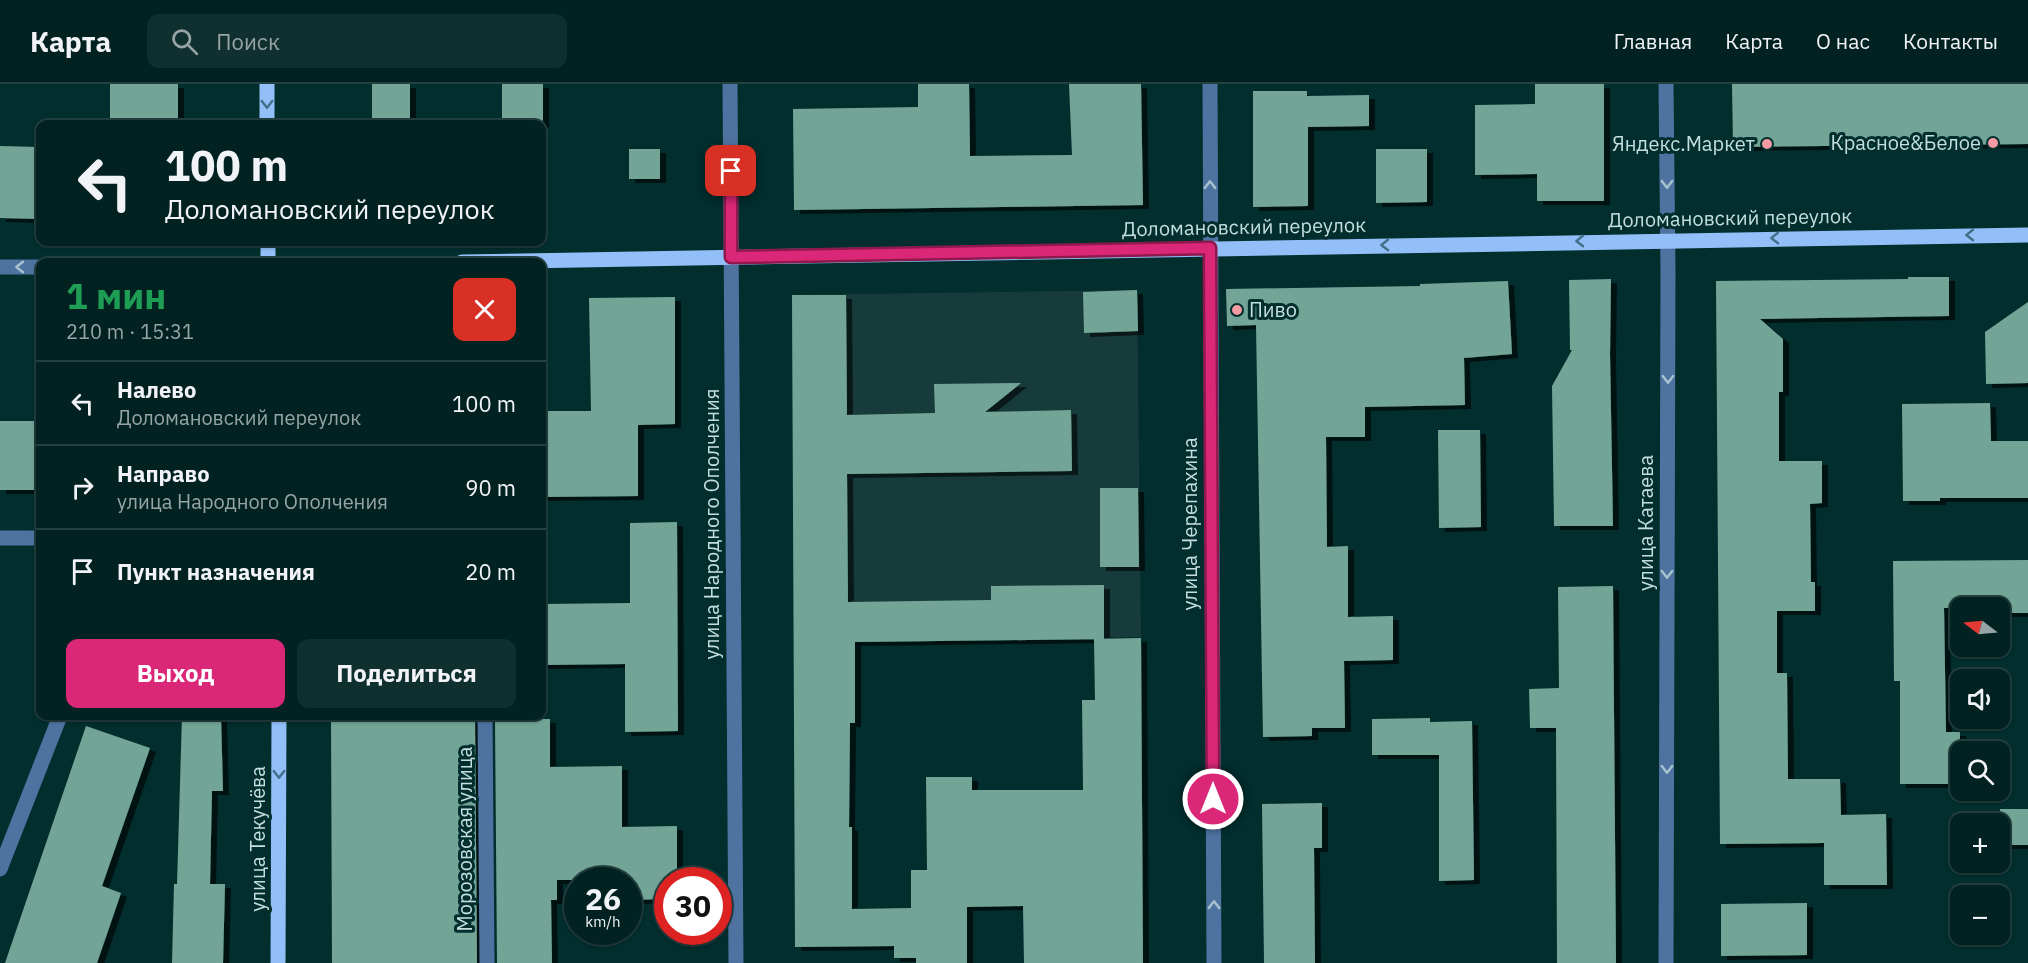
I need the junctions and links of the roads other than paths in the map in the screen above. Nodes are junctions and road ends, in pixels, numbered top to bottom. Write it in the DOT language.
graph roads {
  1 [pos="267,84"];
  2 [pos="730,84"];
  3 [pos="1210,84"];
  4 [pos="1666,84"];
  5 [pos="267,120"];
  6 [pos="2028,235"];
  7 [pos="1667,240"];
  8 [pos="1210,248"];
  9 [pos="731,257"];
  10 [pos="546,261"];
  11 [pos="0,267"];
  12 [pos="36,267"];
  13 [pos="0,538"];
  14 [pos="36,538"];
  15 [pos="58,720"];
  16 [pos="279,720"];
  17 [pos="485,720"];
  18 [pos="0,869"];
  19 [pos="278,963"];
  20 [pos="487,963"];
  21 [pos="736,963"];
  22 [pos="1214,963"];
  23 [pos="1666,963"];
  1 -- 5 [label="main road, one-way"];
  2 -- 9 [label="street, улица Народного Ополчения"];
  8 -- 3 [label="street, улица Черепахина, one-way"];
  4 -- 7 [label="street, улица Катаева, one-way"];
  6 -- 7 [label="main road, Доломановский переулок, one-way"];
  7 -- 8 [label="main road, Доломановский переулок, one-way"];
  7 -- 23 [label="street, улица Катаева, one-way"];
  8 -- 9 [label="main road, Доломановский переулок"];
  22 -- 8 [label="street, улица Черепахина, one-way"];
  9 -- 10 [label="main road, Доломановский переулок"];
  9 -- 21 [label="street, улица Народного Ополчения"];
  12 -- 11 [label="street, one-way"];
  13 -- 14 [label="street"];
  15 -- 18 [label="street"];
  16 -- 19 [label="main road, улица Текучёва, one-way"];
  17 -- 20 [label="street, Морозовская улица"];
}
